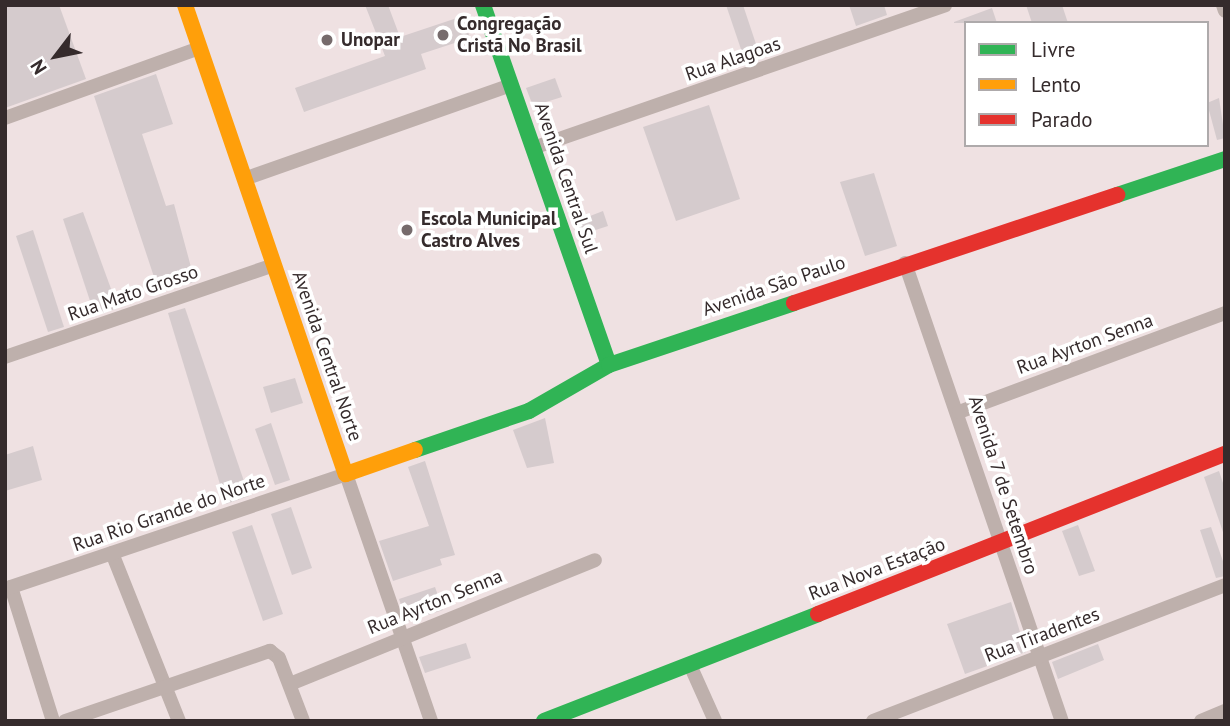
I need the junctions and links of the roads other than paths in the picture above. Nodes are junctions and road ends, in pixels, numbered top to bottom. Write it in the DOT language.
graph roads {
  1 [pos="483,5"];
  2 [pos="945,5"];
  3 [pos="1223,5"];
  4 [pos="190,7"];
  5 [pos="1225,12"];
  6 [pos="200,48"];
  7 [pos="511,85"];
  8 [pos="5,118"];
  9 [pos="533,148"];
  10 [pos="1225,159"];
  11 [pos="244,179"];
  12 [pos="905,263"];
  13 [pos="274,265"];
  14 [pos="1225,313"];
  15 [pos="5,357"];
  16 [pos="610,365"];
  17 [pos="959,412"];
  18 [pos="1225,454"];
  19 [pos="343,473"];
  20 [pos="1002,543"];
  21 [pos="112,553"];
  22 [pos="595,560"];
  23 [pos="1225,585"];
  24 [pos="7,587"];
  25 [pos="399,636"];
  26 [pos="1040,656"];
  27 [pos="690,665"];
  28 [pos="290,684"];
  29 [pos="167,686"];
  30 [pos="1225,711"];
  31 [pos="53,721"];
  32 [pos="65,721"];
  33 [pos="179,721"];
  34 [pos="303,721"];
  35 [pos="425,721"];
  36 [pos="431,721"];
  37 [pos="544,721"];
  38 [pos="715,721"];
  39 [pos="873,721"];
  40 [pos="1062,721"];
  41 [pos="1201,721"];
  1 -- 7 [label="main road, Avenida Central Sul"];
  2 -- 9 [label="street, Rua Alagoas"];
  3 -- 5 [label="street"];
  4 -- 6 [label="main road, Avenida Central Norte"];
  6 -- 8 [label="street"];
  6 -- 11 [label="main road, Avenida Central Norte"];
  7 -- 9 [label="main road, Avenida Central Sul"];
  7 -- 11 [label="street"];
  9 -- 16 [label="main road, Avenida Central Sul"];
  10 -- 12 [label="main road, Avenida São Paulo"];
  11 -- 13 [label="main road, Avenida Central Norte"];
  12 -- 16 [label="main road, Avenida São Paulo"];
  12 -- 17 [label="street, Avenida 7 de Setembro"];
  13 -- 15 [label="street, Rua Mato Grosso"];
  13 -- 19 [label="main road, Avenida Central Norte"];
  14 -- 17 [label="street, Rua Ayrton Senna"];
  16 -- 19 [label="main road, Avenida São Paulo"];
  17 -- 20 [label="street, Avenida 7 de Setembro"];
  18 -- 20 [label="main road, Rua Nova Estação"];
  19 -- 21 [label="street, Rua Rio Grande do Norte"];
  19 -- 24 [label="street, Rua Rio Grande do Norte"];
  19 -- 25 [label="street, Avenida Central Norte"];
  20 -- 26 [label="street, Avenida 7 de Setembro"];
  20 -- 27 [label="main road, Rua Nova Estação"];
  21 -- 24 [label="street, Rua Rio Grande do Norte"];
  21 -- 29 [label="street"];
  22 -- 25 [label="street, Rua Ayrton Senna"];
  23 -- 26 [label="street, Rua Tiradentes"];
  24 -- 31 [label="street"];
  25 -- 28 [label="street, Rua Ayrton Senna"];
  25 -- 35 [label="street"];
  25 -- 36 [label="street, Avenida Central Norte"];
  26 -- 39 [label="street, Rua Tiradentes"];
  26 -- 40 [label="street, Avenida 7 de Setembro"];
  27 -- 37 [label="main road, Rua Nova Estação"];
  27 -- 38 [label="street"];
  28 -- 29 [label="street"];
  28 -- 34 [label="street"];
  29 -- 32 [label="street"];
  29 -- 33 [label="street"];
  30 -- 41 [label="street"];
}
